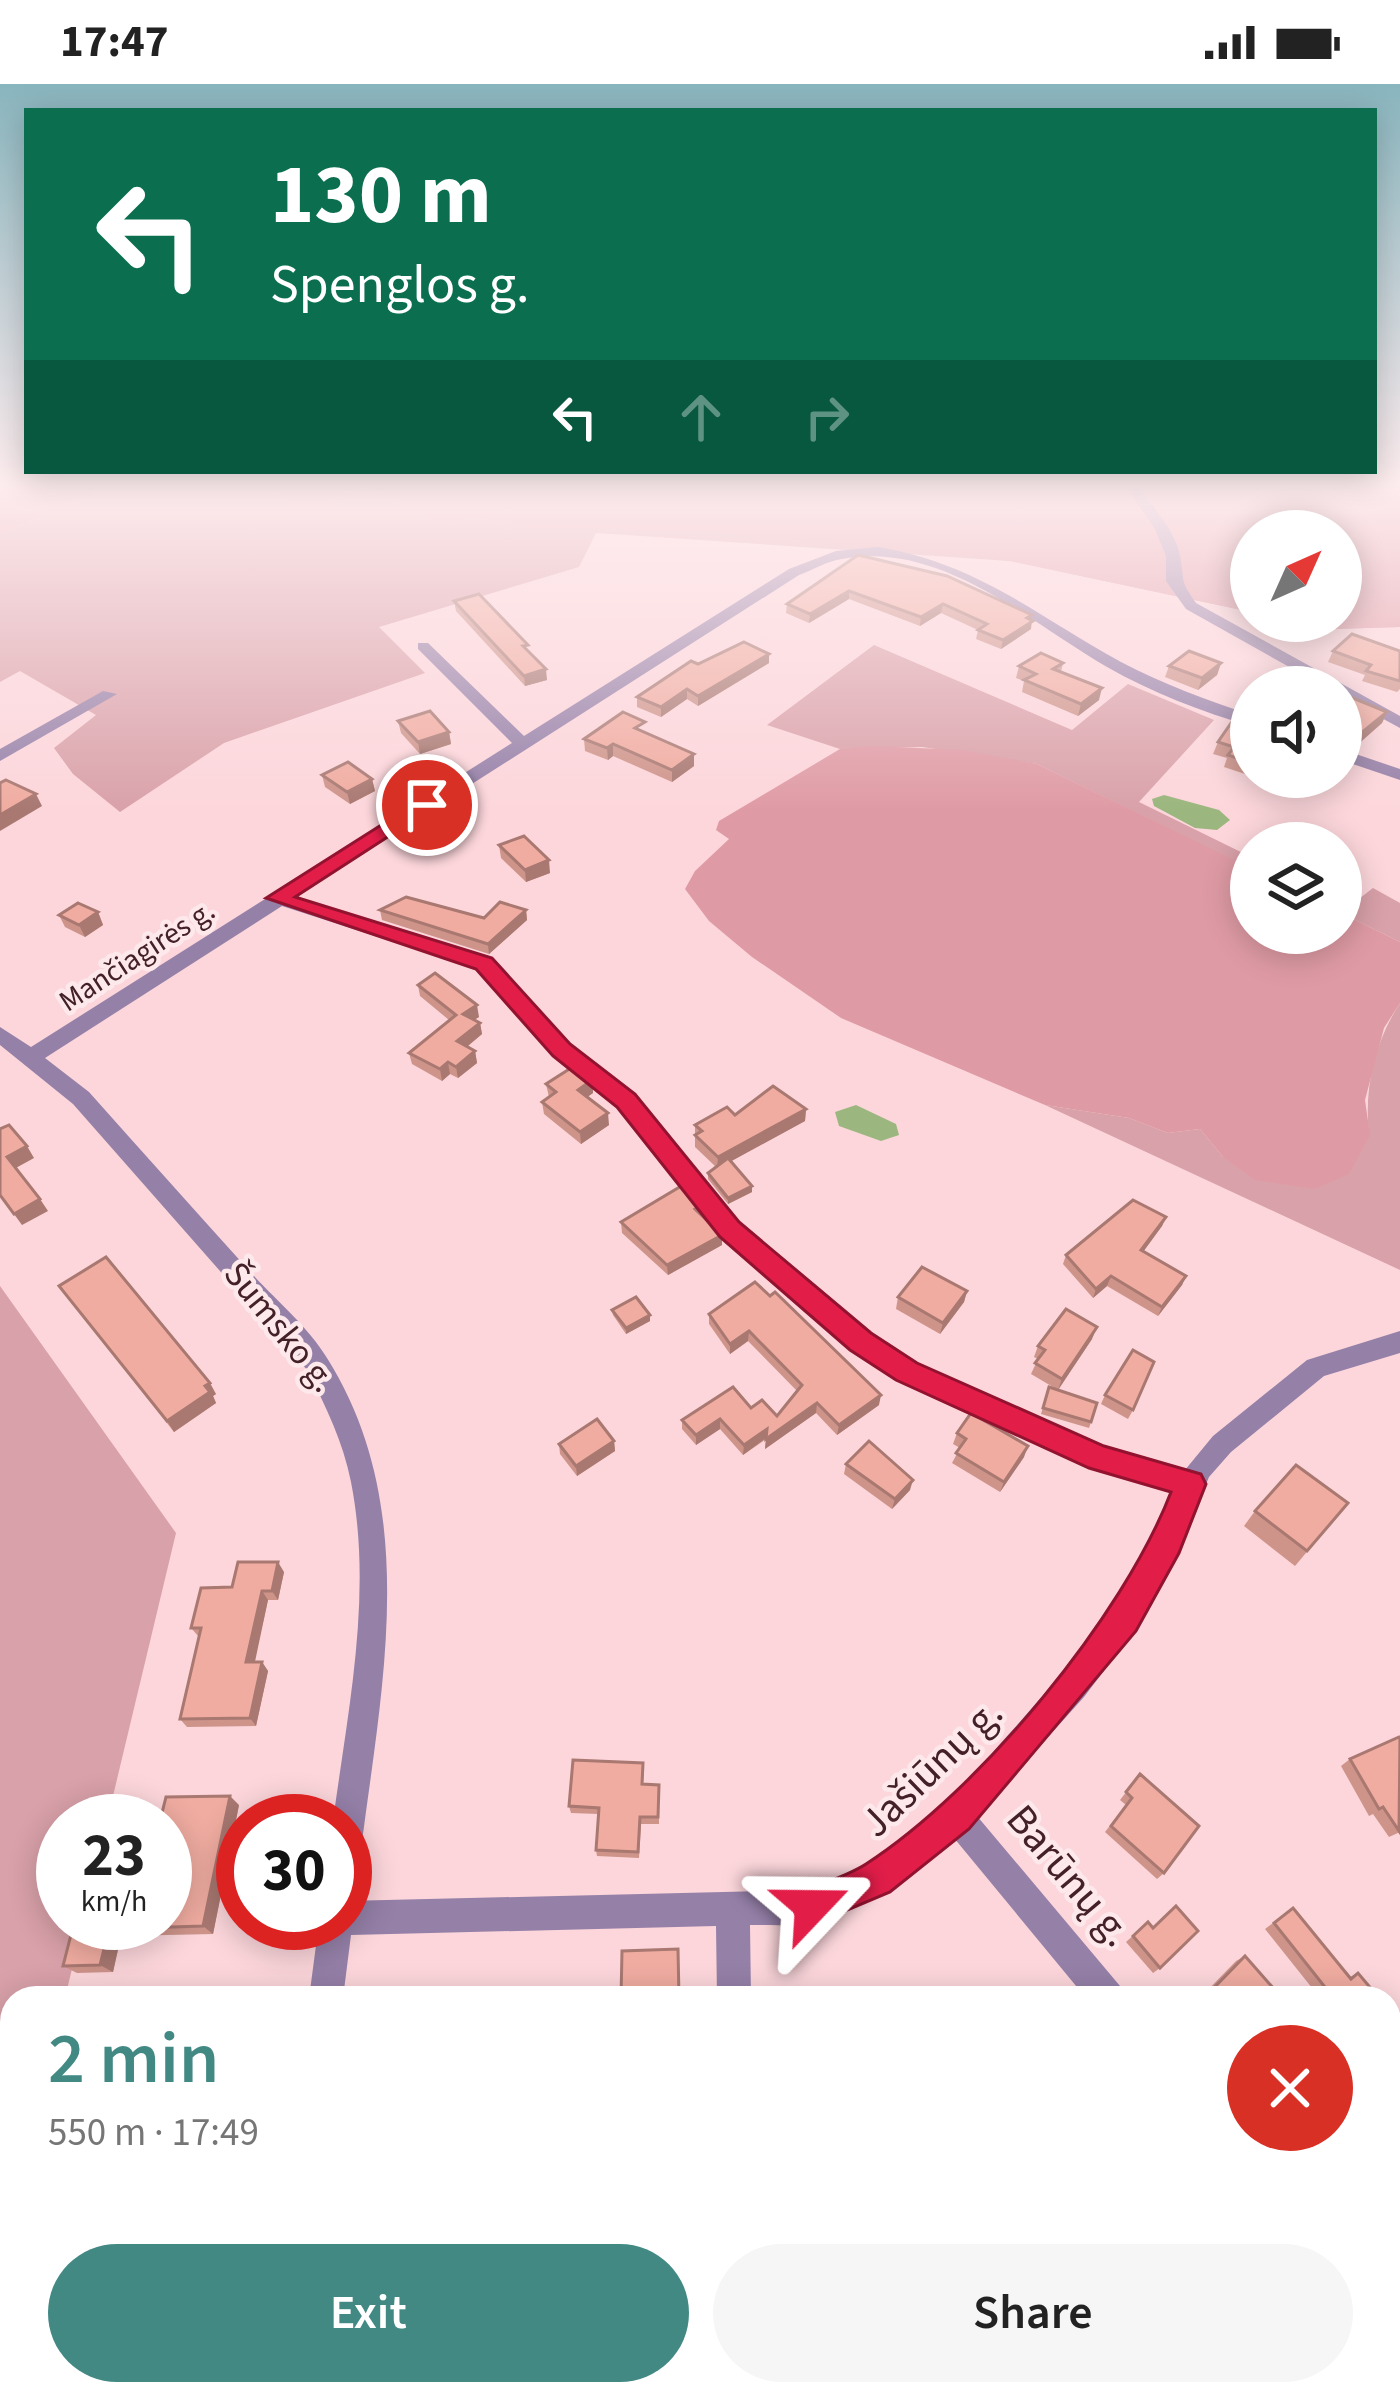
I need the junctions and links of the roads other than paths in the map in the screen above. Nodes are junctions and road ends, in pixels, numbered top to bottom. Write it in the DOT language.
graph roads {
  1 [pos="760,594"];
  2 [pos="1001,594"];
  3 [pos="1183,594"];
  4 [pos="424,646"];
  5 [pos="1299,666"];
  6 [pos="109,694"];
  7 [pos="1362,701"];
  8 [pos="1230,713"];
  9 [pos="1400,723"];
  10 [pos="522,744"];
  11 [pos="0,757"];
  12 [pos="1362,761"];
  13 [pos="1400,775"];
  14 [pos="277,898"];
  15 [pos="0,1034"];
  16 [pos="32,1056"];
  17 [pos="1400,1342"];
  18 [pos="1190,1484"];
  19 [pos="352,1794"];
  20 [pos="956,1816"];
  21 [pos="733,1911"];
  22 [pos="372,1918"];
  23 [pos="332,1950"];
  24 [pos="328,1986"];
  25 [pos="734,1986"];
  26 [pos="1098,1986"];
  1 -- 10 [label="street, Mančiagirės g."];
  2 -- 8 [label="street, Mančiagirės g."];
  3 -- 5 [label="street"];
  4 -- 10 [label="street"];
  6 -- 11 [label="street"];
  7 -- 9 [label="street"];
  10 -- 14 [label="street, Mančiagirės g."];
  12 -- 13 [label="street"];
  14 -- 16 [label="street, Mančiagirės g."];
  14 -- 18 [label="street"];
  15 -- 16 [label="street, Šumsko g."];
  16 -- 19 [label="street, Šumsko g."];
  17 -- 18 [label="street, Jašiūnų g."];
  18 -- 20 [label="street, Jašiūnų g."];
  20 -- 21 [label="street, Jašiūnų g."];
  20 -- 26 [label="street, Barūnų g."];
  21 -- 22 [label="street, Jašiūnų g."];
  21 -- 25 [label="street"];
  23 -- 24 [label="street"];
}
